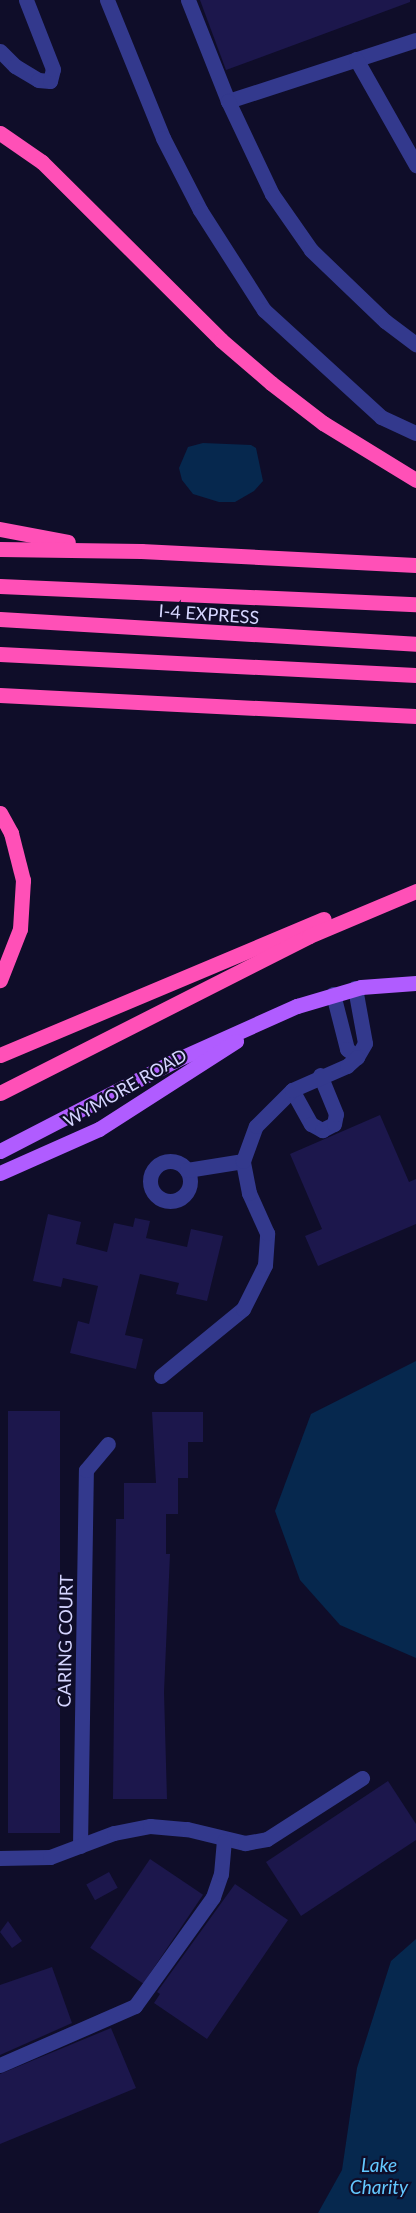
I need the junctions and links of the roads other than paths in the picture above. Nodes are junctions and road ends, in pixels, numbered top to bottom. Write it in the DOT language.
graph roads {
  1 [pos="26,0"];
  2 [pos="106,0"];
  3 [pos="188,0"];
  4 [pos="416,40"];
  5 [pos="0,51"];
  6 [pos="356,59"];
  7 [pos="228,100"];
  8 [pos="0,133"];
  9 [pos="416,165"];
  10 [pos="416,344"];
  11 [pos="416,433"];
  12 [pos="416,480"];
  13 [pos="0,529"];
  14 [pos="0,549"];
  15 [pos="141,551"];
  16 [pos="416,566"];
  17 [pos="0,586"];
  18 [pos="416,604"];
  19 [pos="0,619"];
  20 [pos="416,644"];
  21 [pos="0,654"];
  22 [pos="416,675"];
  23 [pos="0,695"];
  24 [pos="416,716"];
  25 [pos="0,813"];
  26 [pos="416,890"];
  27 [pos="0,980"];
  28 [pos="416,984"];
  29 [pos="356,988"];
  30 [pos="333,994"];
  31 [pos="261,1023"];
  32 [pos="0,1055"];
  33 [pos="357,1057"];
  34 [pos="320,1074"];
  35 [pos="292,1090"];
  36 [pos="0,1092"];
  37 [pos="0,1151"];
  38 [pos="243,1161"];
  39 [pos="187,1170"];
  40 [pos="0,1173"];
  41 [pos="161,1376"];
  42 [pos="108,1444"];
  43 [pos="362,1778"];
  44 [pos="224,1840"];
  45 [pos="80,1846"];
  46 [pos="0,1858"];
  47 [pos="0,2065"];
  1 -- 5 [label="street"];
  2 -- 11 [label="street"];
  3 -- 7 [label="street"];
  4 -- 6 [label="street"];
  6 -- 7 [label="street"];
  6 -- 9 [label="street"];
  7 -- 10 [label="street"];
  8 -- 12 [label="highway"];
  13 -- 15 [label="highway"];
  14 -- 15 [label="highway"];
  15 -- 16 [label="highway"];
  17 -- 18 [label="highway"];
  19 -- 20 [label="highway, I-4 EXPRESS"];
  21 -- 22 [label="highway"];
  23 -- 24 [label="highway"];
  25 -- 27 [label="highway"];
  26 -- 32 [label="highway"];
  26 -- 36 [label="highway"];
  28 -- 29 [label="main road, WYMORE ROAD"];
  29 -- 30 [label="main road, WYMORE ROAD"];
  29 -- 33 [label="street"];
  30 -- 31 [label="main road, WYMORE ROAD"];
  30 -- 33 [label="street"];
  31 -- 37 [label="main road, WYMORE ROAD"];
  31 -- 40 [label="main road, WYMORE ROAD"];
  33 -- 34 [label="street"];
  34 -- 35 [label="street"];
  34 -- 35 [label="street"];
  35 -- 38 [label="street"];
  38 -- 39 [label="street"];
  38 -- 41 [label="street"];
  42 -- 45 [label="street, CARING COURT"];
  43 -- 44 [label="street"];
  44 -- 45 [label="street"];
  44 -- 47 [label="street"];
  45 -- 46 [label="street"];
}
